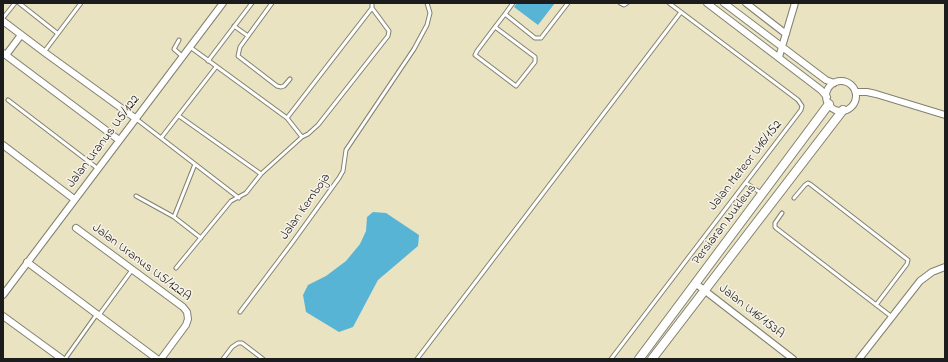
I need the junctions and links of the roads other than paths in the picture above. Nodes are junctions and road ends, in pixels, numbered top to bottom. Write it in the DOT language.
graph roads {
  1 [pos="15,3"];
  2 [pos="19,3"];
  3 [pos="81,3"];
  4 [pos="252,3"];
  5 [pos="272,3"];
  6 [pos="372,3"];
  7 [pos="427,3"];
  8 [pos="513,3"];
  9 [pos="568,3"];
  10 [pos="620,3"];
  11 [pos="627,3"];
  12 [pos="669,3"];
  13 [pos="707,3"];
  14 [pos="724,3"];
  15 [pos="796,3"];
  16 [pos="221,4"];
  17 [pos="750,4"];
  18 [pos="372,8"];
  19 [pos="681,12"];
  20 [pos="505,14"];
  21 [pos="3,20"];
  22 [pos="234,26"];
  23 [pos="495,27"];
  24 [pos="57,33"];
  25 [pos="786,34"];
  26 [pos="22,35"];
  27 [pos="248,36"];
  28 [pos="179,40"];
  29 [pos="190,47"];
  30 [pos="782,47"];
  31 [pos="44,52"];
  32 [pos="4,56"];
  33 [pos="182,56"];
  34 [pos="778,58"];
  35 [pos="208,61"];
  36 [pos="216,67"];
  37 [pos="290,79"];
  38 [pos="834,83"];
  39 [pos="856,92"];
  40 [pos="8,100"];
  41 [pos="828,100"];
  42 [pos="843,110"];
  43 [pos="945,115"];
  44 [pos="179,116"];
  45 [pos="135,118"];
  46 [pos="287,118"];
  47 [pos="302,137"];
  48 [pos="161,138"];
  49 [pos="119,140"];
  50 [pos="3,145"];
  51 [pos="195,164"];
  52 [pos="97,168"];
  53 [pos="261,174"];
  54 [pos="746,182"];
  55 [pos="763,194"];
  56 [pos="136,196"];
  57 [pos="238,198"];
  58 [pos="794,198"];
  59 [pos="74,199"];
  60 [pos="782,213"];
  61 [pos="174,218"];
  62 [pos="76,228"];
  63 [pos="201,238"];
  64 [pos="27,262"];
  65 [pos="945,267"];
  66 [pos="176,268"];
  67 [pos="132,270"];
  68 [pos="695,283"];
  69 [pos="705,290"];
  70 [pos="3,295"];
  71 [pos="876,305"];
  72 [pos="240,312"];
  73 [pos="98,315"];
  74 [pos="3,316"];
  75 [pos="892,317"];
  76 [pos="61,359"];
  77 [pos="157,359"];
  78 [pos="161,359"];
  79 [pos="223,359"];
  80 [pos="263,359"];
  81 [pos="417,359"];
  82 [pos="611,359"];
  83 [pos="638,359"];
  84 [pos="652,359"];
  85 [pos="793,359"];
  86 [pos="859,359"];
  1 -- 21 [label="lane"];
  2 -- 24 [label="lane"];
  3 -- 24 [label="lane"];
  4 -- 22 [label="lane"];
  5 -- 27 [label="lane"];
  6 -- 18 [label="lane"];
  7 -- 72 [label="lane, Jalan Kemboja"];
  8 -- 20 [label="lane"];
  9 -- 20 [label="lane"];
  10 -- 11 [label="lane"];
  12 -- 19 [label="lane"];
  13 -- 34 [label="street"];
  14 -- 30 [label="street"];
  15 -- 25 [label="street"];
  16 -- 29 [label="street, Jalan Uranus U5/122"];
  17 -- 25 [label="street"];
  18 -- 46 [label="lane"];
  18 -- 47 [label="lane"];
  19 -- 54 [label="lane, Jalan Meteor U16/152"];
  19 -- 81 [label="lane"];
  20 -- 23 [label="lane"];
  21 -- 26 [label="street"];
  22 -- 27 [label="lane"];
  22 -- 35 [label="lane"];
  23 -- 23 [label="lane"];
  24 -- 31 [label="lane"];
  25 -- 30 [label="street"];
  26 -- 31 [label="street"];
  26 -- 32 [label="street"];
  27 -- 37 [label="lane"];
  28 -- 33 [label="lane"];
  29 -- 33 [label="street, Jalan Uranus U5/122"];
  29 -- 35 [label="lane"];
  30 -- 34 [label="street"];
  30 -- 38 [label="street"];
  31 -- 45 [label="street"];
  32 -- 49 [label="street"];
  33 -- 45 [label="street, Jalan Uranus U5/122"];
  34 -- 41 [label="street"];
  35 -- 36 [label="lane"];
  36 -- 44 [label="lane"];
  36 -- 46 [label="lane"];
  38 -- 39 [label="street"];
  38 -- 41 [label="street"];
  39 -- 42 [label="street"];
  39 -- 43 [label="street"];
  40 -- 52 [label="lane"];
  41 -- 42 [label="street"];
  41 -- 55 [label="street, Persiaran Nukleus"];
  42 -- 69 [label="street, Persiaran Nukleus"];
  44 -- 48 [label="lane"];
  44 -- 53 [label="lane"];
  45 -- 48 [label="lane"];
  45 -- 49 [label="street, Jalan Uranus U5/122"];
  46 -- 47 [label="lane"];
  47 -- 53 [label="lane"];
  48 -- 51 [label="lane"];
  49 -- 52 [label="street, Jalan Uranus U5/122"];
  50 -- 59 [label="street"];
  51 -- 57 [label="lane"];
  51 -- 61 [label="lane"];
  52 -- 59 [label="street, Jalan Uranus U5/122"];
  53 -- 57 [label="lane"];
  54 -- 55 [label="lane"];
  54 -- 82 [label="lane, Jalan Meteor U16/152"];
  55 -- 68 [label="street, Persiaran Nukleus"];
  56 -- 61 [label="lane"];
  57 -- 63 [label="lane"];
  58 -- 71 [label="lane"];
  59 -- 64 [label="street, Jalan Uranus U5/122"];
  60 -- 71 [label="lane"];
  61 -- 63 [label="lane"];
  62 -- 67 [label="street, Jalan Uranus U5/122A"];
  63 -- 66 [label="lane"];
  64 -- 70 [label="street, Jalan Uranus U5/122"];
  64 -- 73 [label="street"];
  65 -- 75 [label="street"];
  67 -- 73 [label="lane"];
  67 -- 78 [label="street, Jalan Uranus U5/122A"];
  68 -- 69 [label="street, Jalan U16/153A"];
  68 -- 83 [label="street, Persiaran Nukleus"];
  69 -- 84 [label="street, Persiaran Nukleus"];
  69 -- 85 [label="street, Jalan U16/153A"];
  71 -- 75 [label="lane"];
  73 -- 76 [label="lane"];
  73 -- 77 [label="street"];
  74 -- 76 [label="street"];
  75 -- 86 [label="street"];
  79 -- 80 [label="lane"];
}
